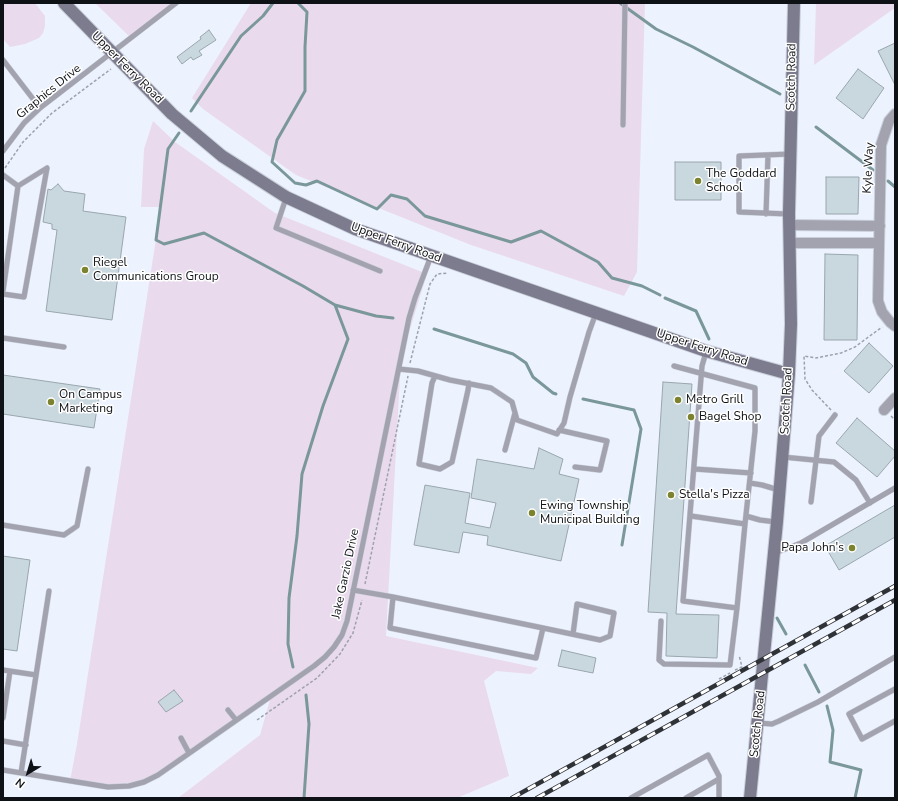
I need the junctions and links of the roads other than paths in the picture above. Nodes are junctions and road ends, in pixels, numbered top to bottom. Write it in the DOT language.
graph roads {
  1 [pos="64,3"];
  2 [pos="176,3"];
  3 [pos="625,3"];
  4 [pos="794,3"];
  5 [pos="112,54"];
  6 [pos="3,60"];
  7 [pos="40,108"];
  8 [pos="895,114"];
  9 [pos="623,125"];
  10 [pos="3,151"];
  11 [pos="790,154"];
  12 [pos="768,155"];
  13 [pos="3,174"];
  14 [pos="18,186"];
  15 [pos="286,197"];
  16 [pos="766,214"];
  17 [pos="789,220"];
  18 [pos="880,226"];
  19 [pos="790,243"];
  20 [pos="879,243"];
  21 [pos="431,256"];
  22 [pos="380,271"];
  23 [pos="3,292"];
  24 [pos="596,313"];
  25 [pos="892,324"];
  26 [pos="3,338"];
  27 [pos="64,347"];
  28 [pos="706,351"];
  29 [pos="674,366"];
  30 [pos="399,369"];
  31 [pos="702,373"];
  32 [pos="789,374"];
  33 [pos="435,376"];
  34 [pos="469,383"];
  35 [pos="895,398"];
  36 [pos="884,410"];
  37 [pos="515,412"];
  38 [pos="835,415"];
  39 [pos="559,430"];
  40 [pos="505,450"];
  41 [pos="783,457"];
  42 [pos="816,460"];
  43 [pos="575,467"];
  44 [pos="88,469"];
  45 [pos="695,469"];
  46 [pos="751,473"];
  47 [pos="750,483"];
  48 [pos="895,488"];
  49 [pos="780,490"];
  50 [pos="811,502"];
  51 [pos="870,503"];
  52 [pos="691,516"];
  53 [pos="746,516"];
  54 [pos="777,522"];
  55 [pos="745,524"];
  56 [pos="3,525"];
  57 [pos="774,553"];
  58 [pos="353,590"];
  59 [pos="49,591"];
  60 [pos="393,597"];
  61 [pos="737,608"];
  62 [pos="661,622"];
  63 [pos="543,628"];
  64 [pos="573,634"];
  65 [pos="895,657"];
  66 [pos="3,670"];
  67 [pos="10,671"];
  68 [pos="36,675"];
  69 [pos="895,689"];
  70 [pos="228,710"];
  71 [pos="3,718"];
  72 [pos="236,720"];
  73 [pos="895,721"];
  74 [pos="758,723"];
  75 [pos="181,738"];
  76 [pos="3,741"];
  77 [pos="26,744"];
  78 [pos="189,753"];
  79 [pos="3,770"];
  80 [pos="21,773"];
  81 [pos="718,779"];
  82 [pos="632,798"];
  83 [pos="686,798"];
  84 [pos="719,798"];
  85 [pos="750,798"];
  1 -- 5 [label="main road, Upper Ferry Road"];
  2 -- 5 [label="lane, Graphics Drive"];
  3 -- 9 [label="lane"];
  4 -- 11 [label="main road, Scotch Road"];
  5 -- 7 [label="lane, Graphics Drive"];
  5 -- 15 [label="main road, Upper Ferry Road"];
  6 -- 7 [label="lane"];
  7 -- 10 [label="lane, Graphics Drive"];
  8 -- 18 [label="street, Kyle Way"];
  11 -- 12 [label="lane"];
  11 -- 17 [label="main road, Scotch Road"];
  12 -- 16 [label="lane"];
  12 -- 16 [label="lane"];
  13 -- 14 [label="lane"];
  14 -- 23 [label="lane"];
  14 -- 23 [label="lane"];
  15 -- 21 [label="main road, Upper Ferry Road"];
  15 -- 22 [label="lane"];
  16 -- 17 [label="lane"];
  17 -- 18 [label="street"];
  17 -- 19 [label="main road, Scotch Road"];
  18 -- 20 [label="street, Kyle Way"];
  19 -- 20 [label="street"];
  19 -- 32 [label="main road, Scotch Road"];
  20 -- 25 [label="street, Kyle Way"];
  21 -- 24 [label="main road, Upper Ferry Road"];
  21 -- 30 [label="lane, Jake Garzio Drive"];
  24 -- 28 [label="main road, Upper Ferry Road"];
  24 -- 39 [label="lane"];
  26 -- 27 [label="lane"];
  28 -- 31 [label="lane"];
  28 -- 32 [label="main road, Upper Ferry Road"];
  29 -- 31 [label="lane"];
  30 -- 33 [label="lane"];
  30 -- 58 [label="lane, Jake Garzio Drive"];
  31 -- 45 [label="lane"];
  31 -- 46 [label="lane"];
  32 -- 41 [label="main road, Scotch Road"];
  33 -- 34 [label="lane"];
  33 -- 34 [label="lane"];
  34 -- 37 [label="lane"];
  35 -- 36 [label="street"];
  37 -- 39 [label="lane"];
  37 -- 40 [label="lane"];
  38 -- 42 [label="lane"];
  39 -- 43 [label="lane"];
  41 -- 42 [label="lane"];
  41 -- 49 [label="main road, Scotch Road"];
  42 -- 50 [label="lane"];
  42 -- 51 [label="lane"];
  44 -- 56 [label="lane"];
  45 -- 46 [label="lane"];
  45 -- 52 [label="lane"];
  46 -- 47 [label="lane"];
  47 -- 49 [label="lane"];
  47 -- 53 [label="lane"];
  48 -- 51 [label="lane"];
  49 -- 54 [label="main road, Scotch Road"];
  51 -- 57 [label="lane"];
  52 -- 55 [label="lane"];
  52 -- 61 [label="lane"];
  53 -- 54 [label="lane"];
  53 -- 55 [label="lane"];
  54 -- 57 [label="main road, Scotch Road"];
  55 -- 61 [label="lane"];
  57 -- 74 [label="main road, Scotch Road"];
  58 -- 60 [label="lane"];
  58 -- 72 [label="lane, Jake Garzio Drive"];
  59 -- 68 [label="lane"];
  60 -- 63 [label="lane"];
  60 -- 63 [label="lane"];
  61 -- 62 [label="lane"];
  63 -- 64 [label="lane"];
  64 -- 64 [label="lane"];
  65 -- 74 [label="lane"];
  66 -- 67 [label="lane"];
  67 -- 68 [label="lane"];
  67 -- 71 [label="lane"];
  68 -- 77 [label="lane"];
  69 -- 73 [label="lane"];
  70 -- 72 [label="lane"];
  72 -- 78 [label="lane, Jake Garzio Drive"];
  74 -- 85 [label="main road, Scotch Road"];
  75 -- 78 [label="lane"];
  76 -- 77 [label="lane"];
  77 -- 80 [label="lane"];
  78 -- 80 [label="lane, Jake Garzio Drive"];
  79 -- 80 [label="lane"];
  81 -- 82 [label="lane"];
  81 -- 83 [label="lane"];
  81 -- 84 [label="lane"];
}
